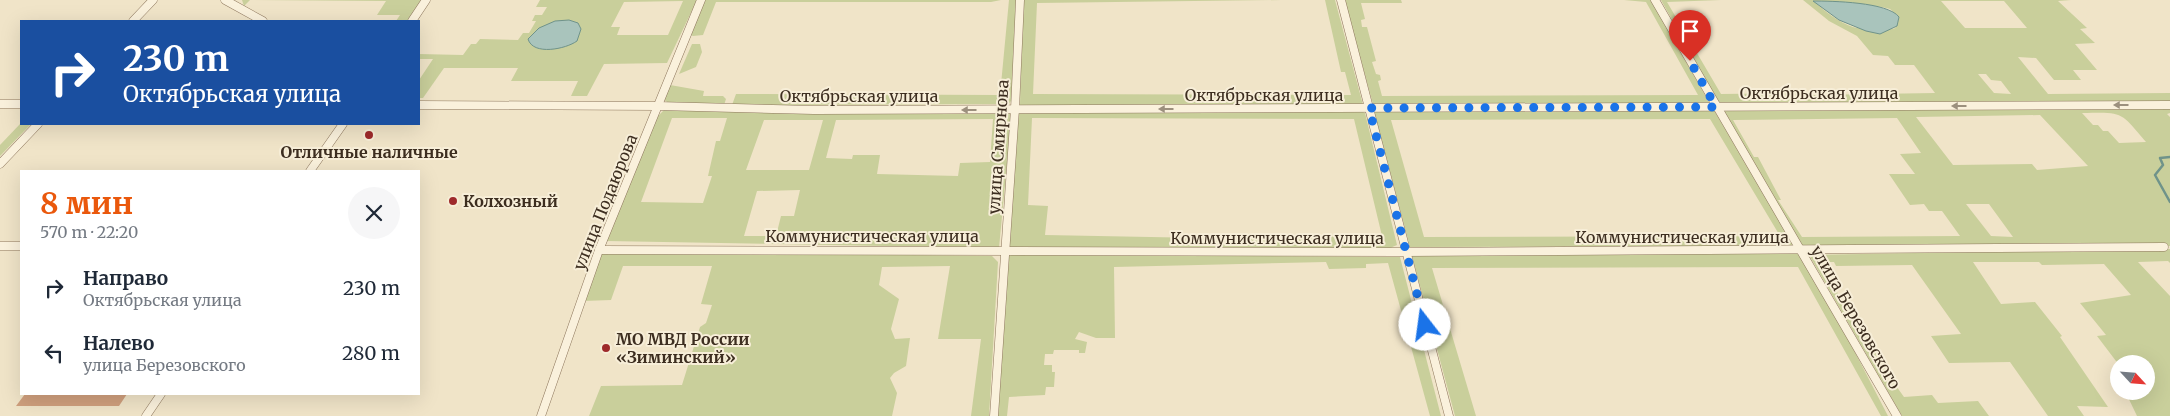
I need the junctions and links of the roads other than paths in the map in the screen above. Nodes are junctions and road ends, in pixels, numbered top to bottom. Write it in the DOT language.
graph roads {
  1 [pos="153,0"];
  2 [pos="224,0"];
  3 [pos="426,0"];
  4 [pos="701,0"];
  5 [pos="1020,0"];
  6 [pos="1341,0"];
  7 [pos="1655,0"];
  8 [pos="134,20"];
  9 [pos="261,20"];
  10 [pos="413,20"];
  11 [pos="0,104"];
  12 [pos="20,104"];
  13 [pos="420,105"];
  14 [pos="2170,105"];
  15 [pos="658,106"];
  16 [pos="1716,107"];
  17 [pos="1369,108"];
  18 [pos="1015,110"];
  19 [pos="37,125"];
  20 [pos="342,125"];
  21 [pos="0,164"];
  22 [pos="311,170"];
  23 [pos="0,246"];
  24 [pos="20,246"];
  25 [pos="2164,247"];
  26 [pos="599,250"];
  27 [pos="1005,250"];
  28 [pos="1803,251"];
  29 [pos="1405,252"];
  30 [pos="160,395"];
  31 [pos="146,416"];
  32 [pos="541,416"];
  33 [pos="994,416"];
  34 [pos="1449,416"];
  35 [pos="1897,416"];
  1 -- 8 [label="street"];
  2 -- 9 [label="street"];
  3 -- 10 [label="street"];
  4 -- 15 [label="street, улица Подаюрова"];
  5 -- 18 [label="street, улица Смирнова"];
  6 -- 17 [label="street"];
  7 -- 16 [label="street, улица Березовского"];
  11 -- 12 [label="street"];
  13 -- 15 [label="street, Октябрьская улица"];
  14 -- 16 [label="street, Октябрьская улица, one-way"];
  18 -- 15 [label="street, Октябрьская улица, one-way"];
  15 -- 26 [label="street, улица Подаюрова"];
  16 -- 17 [label="street, Октябрьская улица"];
  16 -- 28 [label="street, улица Березовского"];
  17 -- 18 [label="street, Октябрьская улица, one-way"];
  17 -- 29 [label="street"];
  18 -- 27 [label="street, улица Смирнова"];
  19 -- 21 [label="street"];
  20 -- 22 [label="street"];
  23 -- 24 [label="street"];
  25 -- 28 [label="street, Коммунистическая улица"];
  26 -- 27 [label="street, Коммунистическая улица"];
  26 -- 32 [label="street, улица Подаюрова"];
  27 -- 29 [label="street, Коммунистическая улица"];
  27 -- 33 [label="street, улица Смирнова"];
  28 -- 29 [label="street, Коммунистическая улица"];
  28 -- 35 [label="street, улица Березовского"];
  29 -- 34 [label="street"];
  30 -- 31 [label="street"];
}
